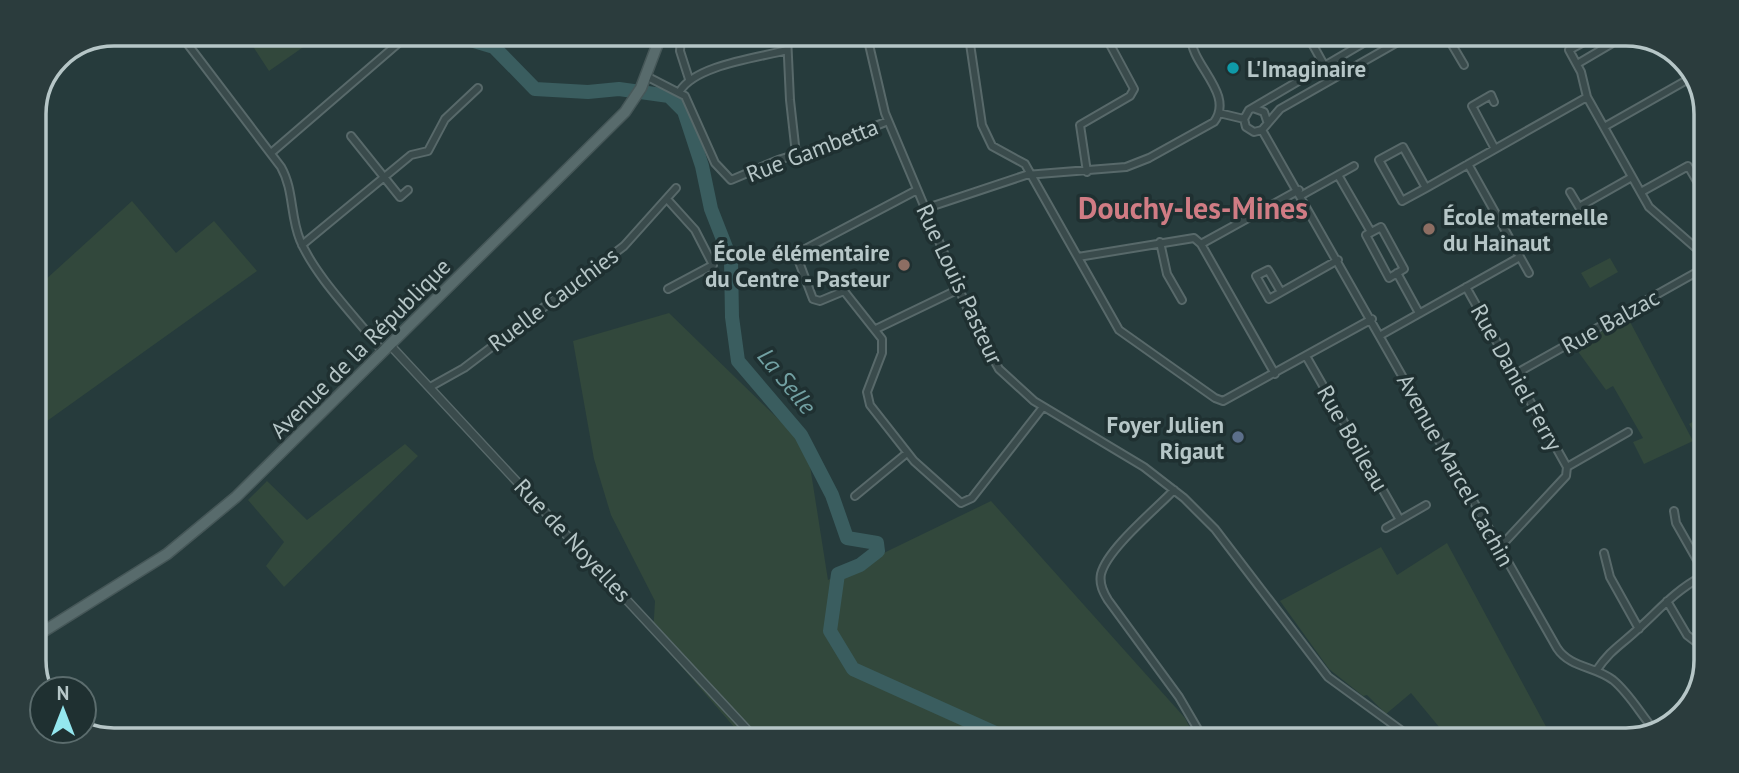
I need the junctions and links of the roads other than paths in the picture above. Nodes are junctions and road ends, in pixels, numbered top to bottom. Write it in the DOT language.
graph roads {
  1 [pos="190,46"];
  2 [pos="395,46"];
  3 [pos="657,46"];
  4 [pos="680,46"];
  5 [pos="787,46"];
  6 [pos="869,46"];
  7 [pos="970,46"];
  8 [pos="1111,46"];
  9 [pos="1192,46"];
  10 [pos="1313,46"];
  11 [pos="1358,46"];
  12 [pos="1391,46"];
  13 [pos="1453,46"];
  14 [pos="1576,46"];
  15 [pos="1608,46"];
  16 [pos="787,50"];
  17 [pos="1577,64"];
  18 [pos="1324,65"];
  19 [pos="1464,65"];
  20 [pos="645,79"];
  21 [pos="689,79"];
  22 [pos="1684,81"];
  23 [pos="478,88"];
  24 [pos="680,91"];
  25 [pos="1587,97"];
  26 [pos="1494,102"];
  27 [pos="1253,108"];
  28 [pos="1219,113"];
  29 [pos="1244,119"];
  30 [pos="888,121"];
  31 [pos="1267,121"];
  32 [pos="1604,127"];
  33 [pos="1262,130"];
  34 [pos="351,136"];
  35 [pos="1495,149"];
  36 [pos="271,153"];
  37 [pos="796,154"];
  38 [pos="1468,164"];
  39 [pos="1354,166"];
  40 [pos="1087,172"];
  41 [pos="1031,174"];
  42 [pos="1339,175"];
  43 [pos="1693,175"];
  44 [pos="1632,177"];
  45 [pos="385,178"];
  46 [pos="676,188"];
  47 [pos="1426,188"];
  48 [pos="408,190"];
  49 [pos="917,190"];
  50 [pos="1570,192"];
  51 [pos="1641,192"];
  52 [pos="1300,193"];
  53 [pos="667,199"];
  54 [pos="927,208"];
  55 [pos="1371,232"];
  56 [pos="1160,242"];
  57 [pos="1201,244"];
  58 [pos="302,245"];
  59 [pos="1693,246"];
  60 [pos="1077,257"];
  61 [pos="1520,257"];
  62 [pos="1339,260"];
  63 [pos="1397,273"];
  64 [pos="1529,273"];
  65 [pos="1693,274"];
  66 [pos="1466,287"];
  67 [pos="668,289"];
  68 [pos="959,289"];
  69 [pos="1281,292"];
  70 [pos="1182,300"];
  71 [pos="1419,313"];
  72 [pos="1371,319"];
  73 [pos="876,329"];
  74 [pos="1381,335"];
  75 [pos="387,349"];
  76 [pos="1306,356"];
  77 [pos="1275,374"];
  78 [pos="1515,374"];
  79 [pos="430,387"];
  80 [pos="1043,407"];
  81 [pos="1628,432"];
  82 [pos="907,453"];
  83 [pos="1567,467"];
  84 [pos="1174,490"];
  85 [pos="855,496"];
  86 [pos="1426,505"];
  87 [pos="1674,511"];
  88 [pos="1400,520"];
  89 [pos="1386,528"];
  90 [pos="1500,547"];
  91 [pos="1604,553"];
  92 [pos="1694,554"];
  93 [pos="1694,582"];
  94 [pos="1667,601"];
  95 [pos="1639,629"];
  96 [pos="46,630"];
  97 [pos="1694,640"];
  98 [pos="1596,671"];
  99 [pos="1647,724"];
  100 [pos="746,728"];
  101 [pos="1198,728"];
  102 [pos="1398,728"];
  1 -- 36 [label="street"];
  2 -- 36 [label="street"];
  3 -- 20 [label="main road, Avenue de la République"];
  4 -- 21 [label="street"];
  5 -- 16 [label="street"];
  6 -- 30 [label="street, Rue Louis Pasteur"];
  7 -- 41 [label="street"];
  8 -- 40 [label="street"];
  9 -- 28 [label="street"];
  10 -- 18 [label="street"];
  11 -- 18 [label="street"];
  12 -- 31 [label="street"];
  13 -- 19 [label="street"];
  14 -- 17 [label="street"];
  15 -- 17 [label="street"];
  16 -- 21 [label="street"];
  16 -- 37 [label="street"];
  17 -- 25 [label="street"];
  18 -- 27 [label="street"];
  20 -- 24 [label="street"];
  20 -- 75 [label="main road, Avenue de la République"];
  21 -- 24 [label="street"];
  22 -- 32 [label="street"];
  23 -- 45 [label="street"];
  24 -- 37 [label="street, Rue Gambetta"];
  25 -- 32 [label="street"];
  25 -- 35 [label="street"];
  26 -- 35 [label="street"];
  27 -- 29 [label="street"];
  27 -- 31 [label="street"];
  28 -- 29 [label="street"];
  28 -- 40 [label="street"];
  29 -- 33 [label="street"];
  30 -- 37 [label="street, Rue Gambetta"];
  30 -- 49 [label="street, Rue Louis Pasteur"];
  31 -- 33 [label="street"];
  32 -- 44 [label="street"];
  33 -- 52 [label="street, Avenue Marcel Cachin"];
  34 -- 45 [label="street"];
  35 -- 38 [label="street"];
  36 -- 58 [label="street"];
  38 -- 47 [label="street"];
  38 -- 61 [label="street"];
  39 -- 42 [label="street"];
  40 -- 41 [label="street"];
  41 -- 54 [label="street"];
  41 -- 60 [label="street"];
  42 -- 52 [label="street"];
  42 -- 55 [label="street"];
  43 -- 51 [label="street"];
  44 -- 50 [label="street"];
  44 -- 51 [label="street"];
  45 -- 48 [label="street"];
  45 -- 58 [label="street"];
  46 -- 53 [label="street, Ruelle Cauchies"];
  47 -- 47 [label="street"];
  49 -- 54 [label="street, Rue Louis Pasteur"];
  49 -- 73 [label="street"];
  51 -- 59 [label="street"];
  52 -- 57 [label="street"];
  52 -- 62 [label="street, Avenue Marcel Cachin"];
  53 -- 67 [label="street"];
  53 -- 79 [label="street, Ruelle Cauchies"];
  54 -- 68 [label="street, Rue Louis Pasteur"];
  55 -- 63 [label="street"];
  55 -- 63 [label="street"];
  56 -- 57 [label="street"];
  56 -- 60 [label="street"];
  56 -- 70 [label="street"];
  57 -- 77 [label="street"];
  58 -- 75 [label="street"];
  60 -- 77 [label="street"];
  61 -- 64 [label="street"];
  61 -- 66 [label="street, Rue Daniel Ferry"];
  62 -- 69 [label="street"];
  62 -- 72 [label="street, Avenue Marcel Cachin"];
  63 -- 71 [label="street"];
  65 -- 78 [label="street, Rue Balzac"];
  66 -- 71 [label="street, Rue Daniel Ferry"];
  66 -- 78 [label="street, Rue Daniel Ferry"];
  68 -- 73 [label="street"];
  68 -- 80 [label="street, Rue Louis Pasteur"];
  69 -- 69 [label="street"];
  71 -- 74 [label="street, Rue Daniel Ferry"];
  72 -- 74 [label="street, Avenue Marcel Cachin"];
  72 -- 76 [label="street"];
  73 -- 82 [label="street"];
  74 -- 90 [label="street, Avenue Marcel Cachin"];
  75 -- 79 [label="street, Rue de Noyelles"];
  75 -- 96 [label="main road, Avenue de la République"];
  76 -- 77 [label="street"];
  76 -- 88 [label="street, Rue Boileau"];
  78 -- 83 [label="street, Rue Daniel Ferry"];
  79 -- 100 [label="street, Rue de Noyelles"];
  80 -- 82 [label="street"];
  80 -- 84 [label="street, Rue Louis Pasteur"];
  81 -- 83 [label="street, Rue Daniel Ferry"];
  82 -- 85 [label="street"];
  83 -- 90 [label="street, Rue Daniel Ferry"];
  84 -- 101 [label="street"];
  84 -- 102 [label="street, Rue Louis Pasteur"];
  86 -- 88 [label="street"];
  87 -- 92 [label="street"];
  88 -- 89 [label="street"];
  90 -- 98 [label="street, Avenue Marcel Cachin"];
  91 -- 95 [label="street"];
  93 -- 94 [label="street"];
  94 -- 95 [label="street"];
  94 -- 97 [label="street"];
  95 -- 98 [label="street"];
  98 -- 99 [label="street, Avenue Marcel Cachin"];
}
